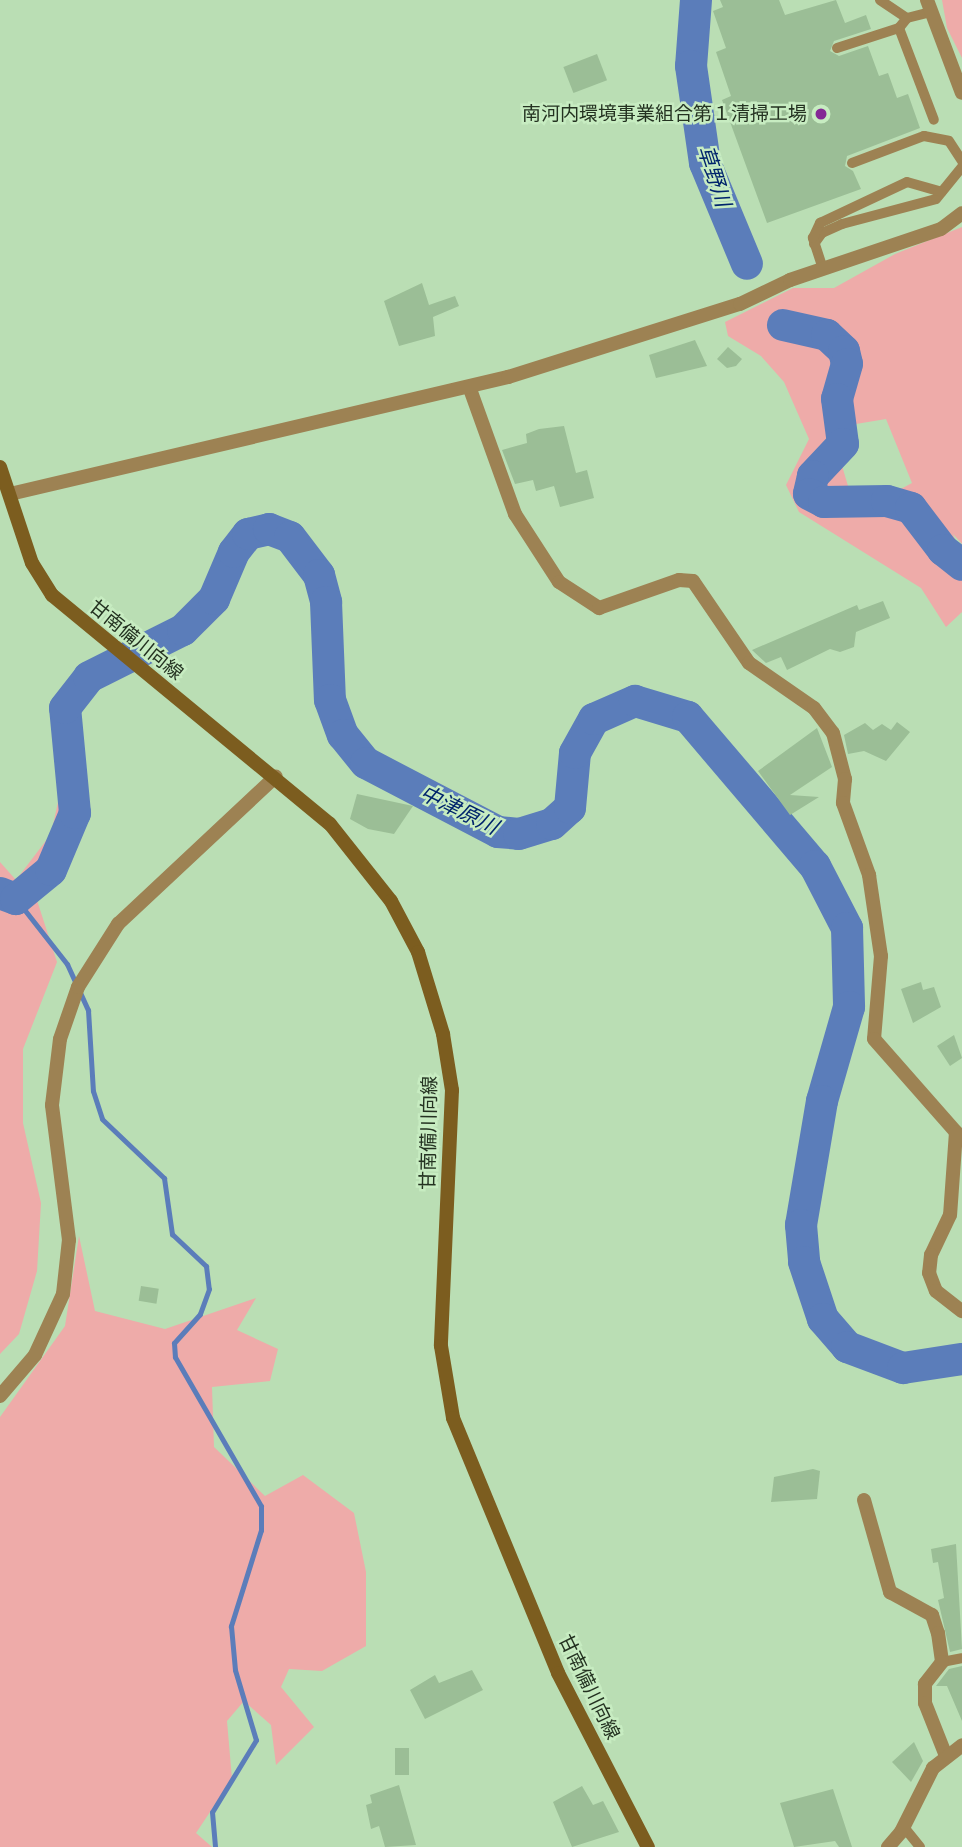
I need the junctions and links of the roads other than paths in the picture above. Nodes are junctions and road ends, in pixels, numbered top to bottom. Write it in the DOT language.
graph roads {
  1 [pos="880,0"];
  2 [pos="929,6"];
  3 [pos="907,19"];
  4 [pos="899,28"];
  5 [pos="837,48"];
  6 [pos="962,93"];
  7 [pos="934,120"];
  8 [pos="962,161"];
  9 [pos="852,163"];
  10 [pos="962,167"];
  11 [pos="942,192"];
  12 [pos="962,213"];
  13 [pos="814,244"];
  14 [pos="823,270"];
  15 [pos="470,389"];
  16 [pos="0,467"];
  17 [pos="10,494"];
  18 [pos="276,776"];
  19 [pos="962,1311"];
  20 [pos="0,1396"];
  21 [pos="864,1500"];
  22 [pos="962,1658"];
  23 [pos="942,1662"];
  24 [pos="962,1745"];
  25 [pos="946,1756"];
  26 [pos="903,1826"];
  27 [pos="648,1847"];
  28 [pos="888,1847"];
  29 [pos="920,1847"];
  1 -- 3 [label="lane"];
  2 -- 3 [label="lane"];
  2 -- 6 [label="street"];
  3 -- 4 [label="lane"];
  4 -- 5 [label="lane"];
  4 -- 7 [label="lane"];
  8 -- 9 [label="lane"];
  10 -- 11 [label="lane"];
  11 -- 13 [label="lane"];
  11 -- 13 [label="lane"];
  12 -- 14 [label="street"];
  13 -- 14 [label="lane"];
  14 -- 15 [label="street"];
  15 -- 17 [label="street"];
  15 -- 19 [label="street"];
  16 -- 17 [label="main road, 甘南備川向線"];
  17 -- 18 [label="main road, 甘南備川向線"];
  18 -- 20 [label="street"];
  18 -- 27 [label="main road, 甘南備川向線"];
  21 -- 23 [label="street"];
  22 -- 23 [label="lane"];
  23 -- 25 [label="street"];
  24 -- 25 [label="street"];
  25 -- 26 [label="street"];
  26 -- 28 [label="street"];
  26 -- 29 [label="lane"];
}
